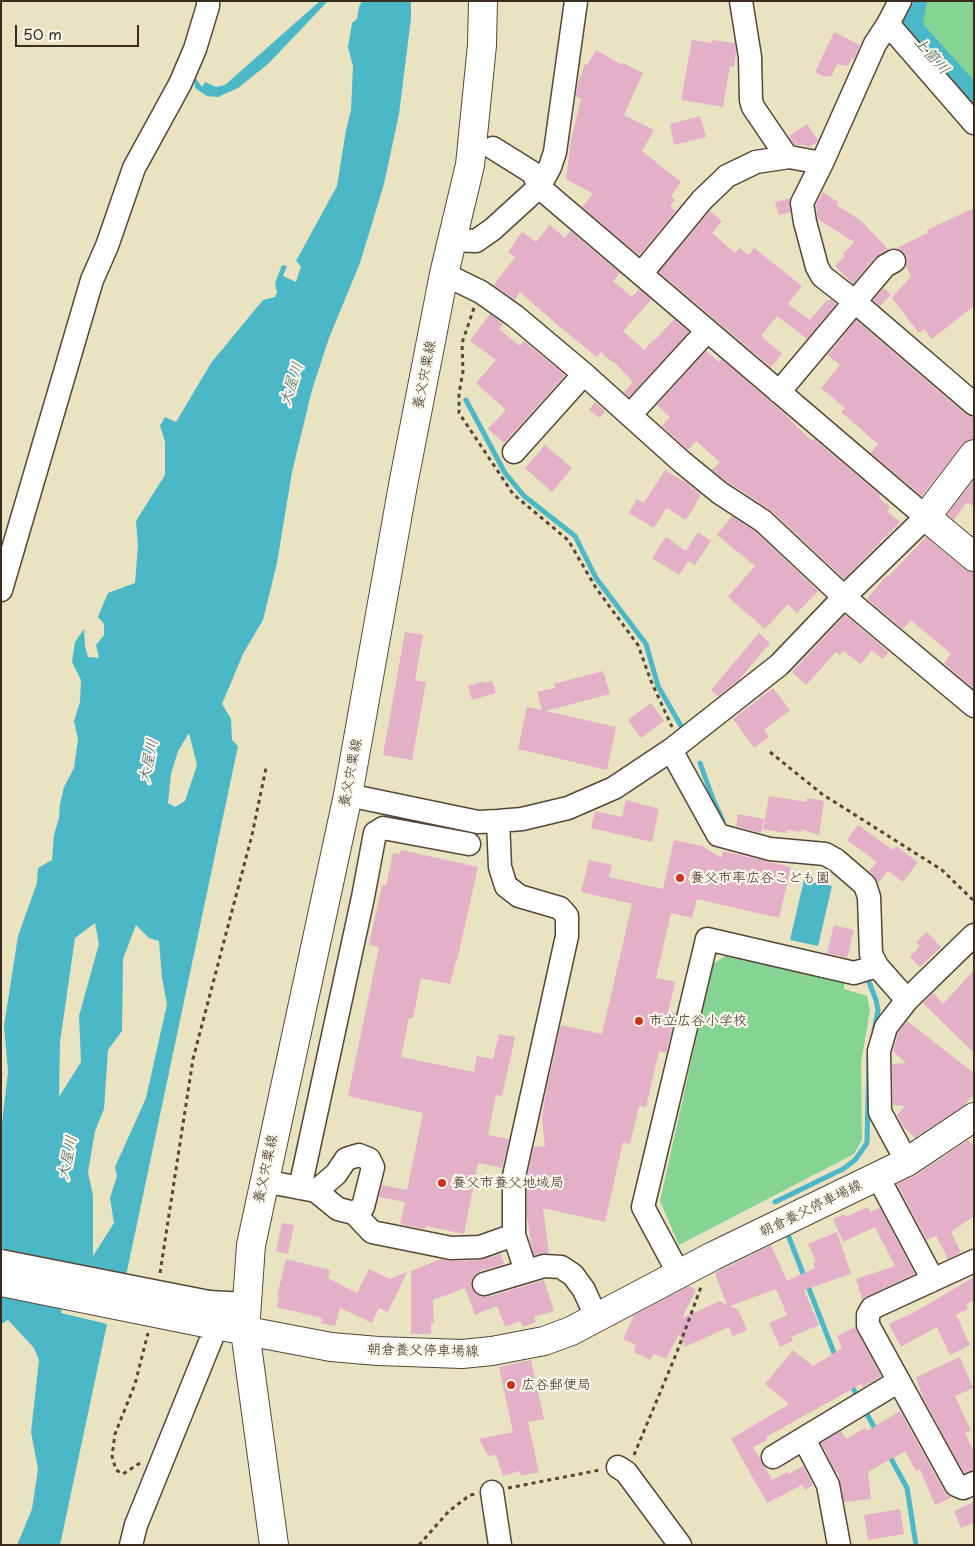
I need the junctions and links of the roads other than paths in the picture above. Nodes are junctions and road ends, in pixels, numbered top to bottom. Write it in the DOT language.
graph roads {
  1 [pos="208,1"];
  2 [pos="483,1"];
  3 [pos="576,1"];
  4 [pos="741,1"];
  5 [pos="900,1"];
  6 [pos="888,24"];
  7 [pos="974,123"];
  8 [pos="493,148"];
  9 [pos="786,157"];
  10 [pos="822,163"];
  11 [pos="539,187"];
  12 [pos="452,240"];
  13 [pos="894,261"];
  14 [pos="444,274"];
  15 [pos="641,274"];
  16 [pos="854,302"];
  17 [pos="708,330"];
  18 [pos="584,374"];
  19 [pos="779,392"];
  20 [pos="974,404"];
  21 [pos="630,416"];
  22 [pos="514,452"];
  23 [pos="974,454"];
  24 [pos="926,517"];
  25 [pos="974,557"];
  26 [pos="1,590"];
  27 [pos="844,597"];
  28 [pos="974,706"];
  29 [pos="675,747"];
  30 [pos="348,794"];
  31 [pos="498,821"];
  32 [pos="470,844"];
  33 [pos="974,935"];
  34 [pos="877,966"];
  35 [pos="907,1000"];
  36 [pos="974,1117"];
  37 [pos="907,1162"];
  38 [pos="878,1177"];
  39 [pos="264,1181"];
  40 [pos="308,1190"];
  41 [pos="354,1214"];
  42 [pos="514,1235"];
  43 [pos="1,1261"];
  44 [pos="974,1261"];
  45 [pos="526,1271"];
  46 [pos="679,1274"];
  47 [pos="933,1280"];
  48 [pos="1,1282"];
  49 [pos="484,1284"];
  50 [pos="210,1317"];
  51 [pos="246,1317"];
  52 [pos="597,1319"];
  53 [pos="899,1381"];
  54 [pos="804,1439"];
  55 [pos="773,1457"];
  56 [pos="622,1469"];
  57 [pos="974,1483"];
  58 [pos="492,1492"];
  59 [pos="131,1545"];
  60 [pos="274,1545"];
  61 [pos="500,1545"];
  62 [pos="680,1545"];
  63 [pos="839,1545"];
  1 -- 26 [label="street"];
  2 -- 12 [label="main road, 養父宍粟線"];
  3 -- 11 [label="street"];
  4 -- 9 [label="street"];
  5 -- 6 [label="street"];
  6 -- 7 [label="street"];
  6 -- 10 [label="street"];
  8 -- 11 [label="street"];
  9 -- 10 [label="street"];
  9 -- 15 [label="street"];
  10 -- 16 [label="street"];
  11 -- 12 [label="street"];
  11 -- 15 [label="street"];
  12 -- 14 [label="main road, 養父宍粟線"];
  13 -- 16 [label="street"];
  14 -- 18 [label="street"];
  14 -- 30 [label="main road, 養父宍粟線"];
  15 -- 17 [label="street"];
  16 -- 19 [label="street"];
  16 -- 20 [label="street"];
  17 -- 19 [label="street"];
  17 -- 21 [label="street"];
  18 -- 21 [label="street"];
  18 -- 22 [label="street"];
  19 -- 24 [label="street"];
  21 -- 27 [label="street"];
  23 -- 24 [label="main road"];
  24 -- 25 [label="main road"];
  24 -- 27 [label="street"];
  27 -- 28 [label="street"];
  27 -- 29 [label="street"];
  29 -- 31 [label="street"];
  29 -- 34 [label="street"];
  30 -- 31 [label="street"];
  30 -- 39 [label="main road, 養父宍粟線"];
  31 -- 42 [label="street"];
  32 -- 40 [label="street"];
  33 -- 35 [label="street"];
  34 -- 35 [label="street"];
  34 -- 46 [label="street"];
  35 -- 37 [label="street"];
  36 -- 37 [label="main road, 朝倉養父停車場線"];
  37 -- 38 [label="main road, 朝倉養父停車場線"];
  38 -- 46 [label="main road, 朝倉養父停車場線"];
  38 -- 47 [label="street"];
  39 -- 40 [label="street"];
  39 -- 51 [label="main road, 養父宍粟線"];
  40 -- 41 [label="street"];
  40 -- 41 [label="street"];
  41 -- 42 [label="street"];
  42 -- 45 [label="street"];
  43 -- 50 [label="street, bridge"];
  44 -- 47 [label="street"];
  45 -- 49 [label="street"];
  45 -- 52 [label="street"];
  46 -- 52 [label="main road, 朝倉養父停車場線"];
  47 -- 53 [label="street"];
  48 -- 50 [label="main road, 朝倉養父停車場線, bridge"];
  50 -- 51 [label="main road, 朝倉養父停車場線"];
  50 -- 59 [label="street"];
  51 -- 52 [label="main road, 朝倉養父停車場線"];
  51 -- 60 [label="main road, 養父宍粟線"];
  53 -- 54 [label="street"];
  53 -- 57 [label="street"];
  54 -- 55 [label="street"];
  54 -- 63 [label="street"];
  56 -- 62 [label="street"];
  58 -- 61 [label="street"];
}
